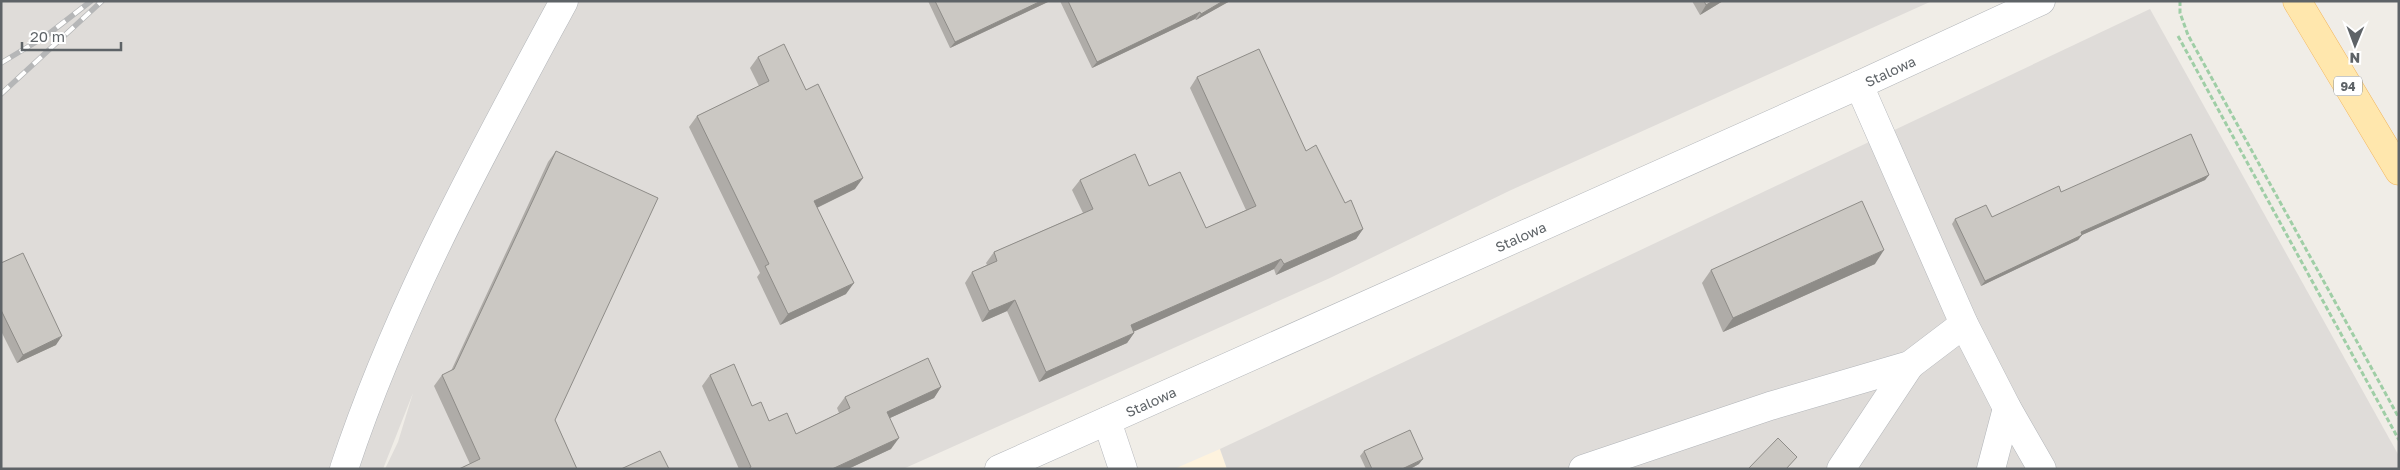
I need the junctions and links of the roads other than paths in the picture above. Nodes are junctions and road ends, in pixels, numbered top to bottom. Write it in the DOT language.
graph roads {
  1 [pos="564,1"];
  2 [pos="2041,1"];
  3 [pos="2297,1"];
  4 [pos="1859,86"];
  5 [pos="2399,172"];
  6 [pos="1964,324"];
  7 [pos="1910,365"];
  8 [pos="2007,408"];
  9 [pos="1107,421"];
  10 [pos="344,469"];
  11 [pos="999,469"];
  12 [pos="1123,469"];
  13 [pos="1583,469"];
  14 [pos="1841,469"];
  15 [pos="1992,469"];
  16 [pos="2042,469"];
  1 -- 10 [label="street"];
  2 -- 4 [label="street, Stalowa"];
  3 -- 5 [label="main road, 94"];
  4 -- 6 [label="street"];
  4 -- 9 [label="street, Stalowa"];
  6 -- 7 [label="street"];
  6 -- 8 [label="street"];
  7 -- 13 [label="street"];
  7 -- 14 [label="street"];
  8 -- 15 [label="street"];
  8 -- 16 [label="street"];
  9 -- 11 [label="street, Stalowa"];
  9 -- 12 [label="street"];
}
